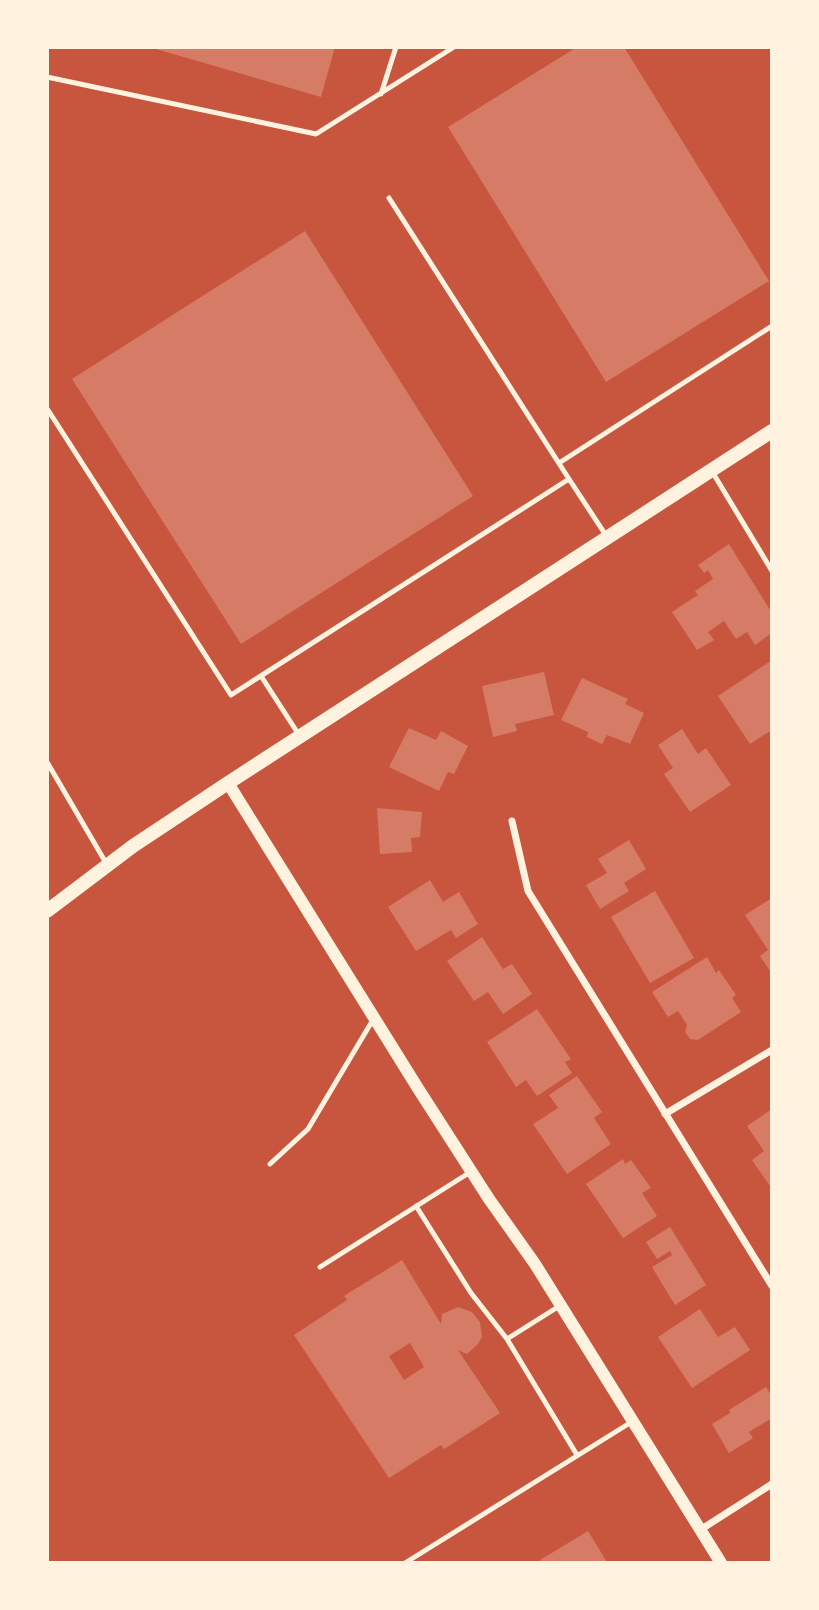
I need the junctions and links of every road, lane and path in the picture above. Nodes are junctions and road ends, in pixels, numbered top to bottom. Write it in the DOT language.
graph roads {
  1 [pos="396,47"];
  2 [pos="454,47"];
  3 [pos="47,77"];
  4 [pos="381,93"];
  5 [pos="389,198"];
  6 [pos="772,326"];
  7 [pos="48,410"];
  8 [pos="772,431"];
  9 [pos="559,463"];
  10 [pos="711,470"];
  11 [pos="569,479"];
  12 [pos="607,537"];
  13 [pos="772,571"];
  14 [pos="261,676"];
  15 [pos="300,736"];
  16 [pos="47,762"];
  17 [pos="228,783"];
  18 [pos="512,821"];
  19 [pos="107,866"];
  20 [pos="47,911"];
  21 [pos="374,1018"];
  22 [pos="772,1050"];
  23 [pos="665,1114"];
  24 [pos="270,1164"];
  25 [pos="472,1171"];
  26 [pos="416,1206"];
  27 [pos="320,1267"];
  28 [pos="772,1286"];
  29 [pos="561,1305"];
  30 [pos="507,1339"];
  31 [pos="633,1420"];
  32 [pos="577,1455"];
  33 [pos="772,1484"];
  34 [pos="700,1530"];
  35 [pos="405,1563"];
  36 [pos="721,1563"];
  1 -- 4 [label="lane"];
  2 -- 4 [label="lane"];
  3 -- 4 [label="lane"];
  5 -- 9 [label="lane"];
  6 -- 9 [label="lane"];
  7 -- 14 [label="lane"];
  8 -- 10 [label="main road"];
  9 -- 11 [label="lane"];
  10 -- 12 [label="main road"];
  10 -- 13 [label="lane"];
  11 -- 12 [label="lane"];
  11 -- 14 [label="lane"];
  12 -- 15 [label="main road"];
  14 -- 15 [label="lane"];
  15 -- 17 [label="main road"];
  16 -- 19 [label="lane"];
  17 -- 19 [label="main road"];
  17 -- 21 [label="street"];
  18 -- 23 [label="street"];
  19 -- 20 [label="main road"];
  21 -- 24 [label="lane"];
  21 -- 25 [label="street"];
  22 -- 23 [label="street"];
  23 -- 28 [label="street"];
  25 -- 26 [label="lane"];
  25 -- 29 [label="street"];
  26 -- 27 [label="lane"];
  26 -- 30 [label="lane"];
  29 -- 30 [label="lane"];
  29 -- 31 [label="street"];
  30 -- 32 [label="lane"];
  31 -- 32 [label="lane"];
  31 -- 34 [label="street"];
  32 -- 35 [label="lane"];
  33 -- 34 [label="street"];
  34 -- 36 [label="street"];
}
